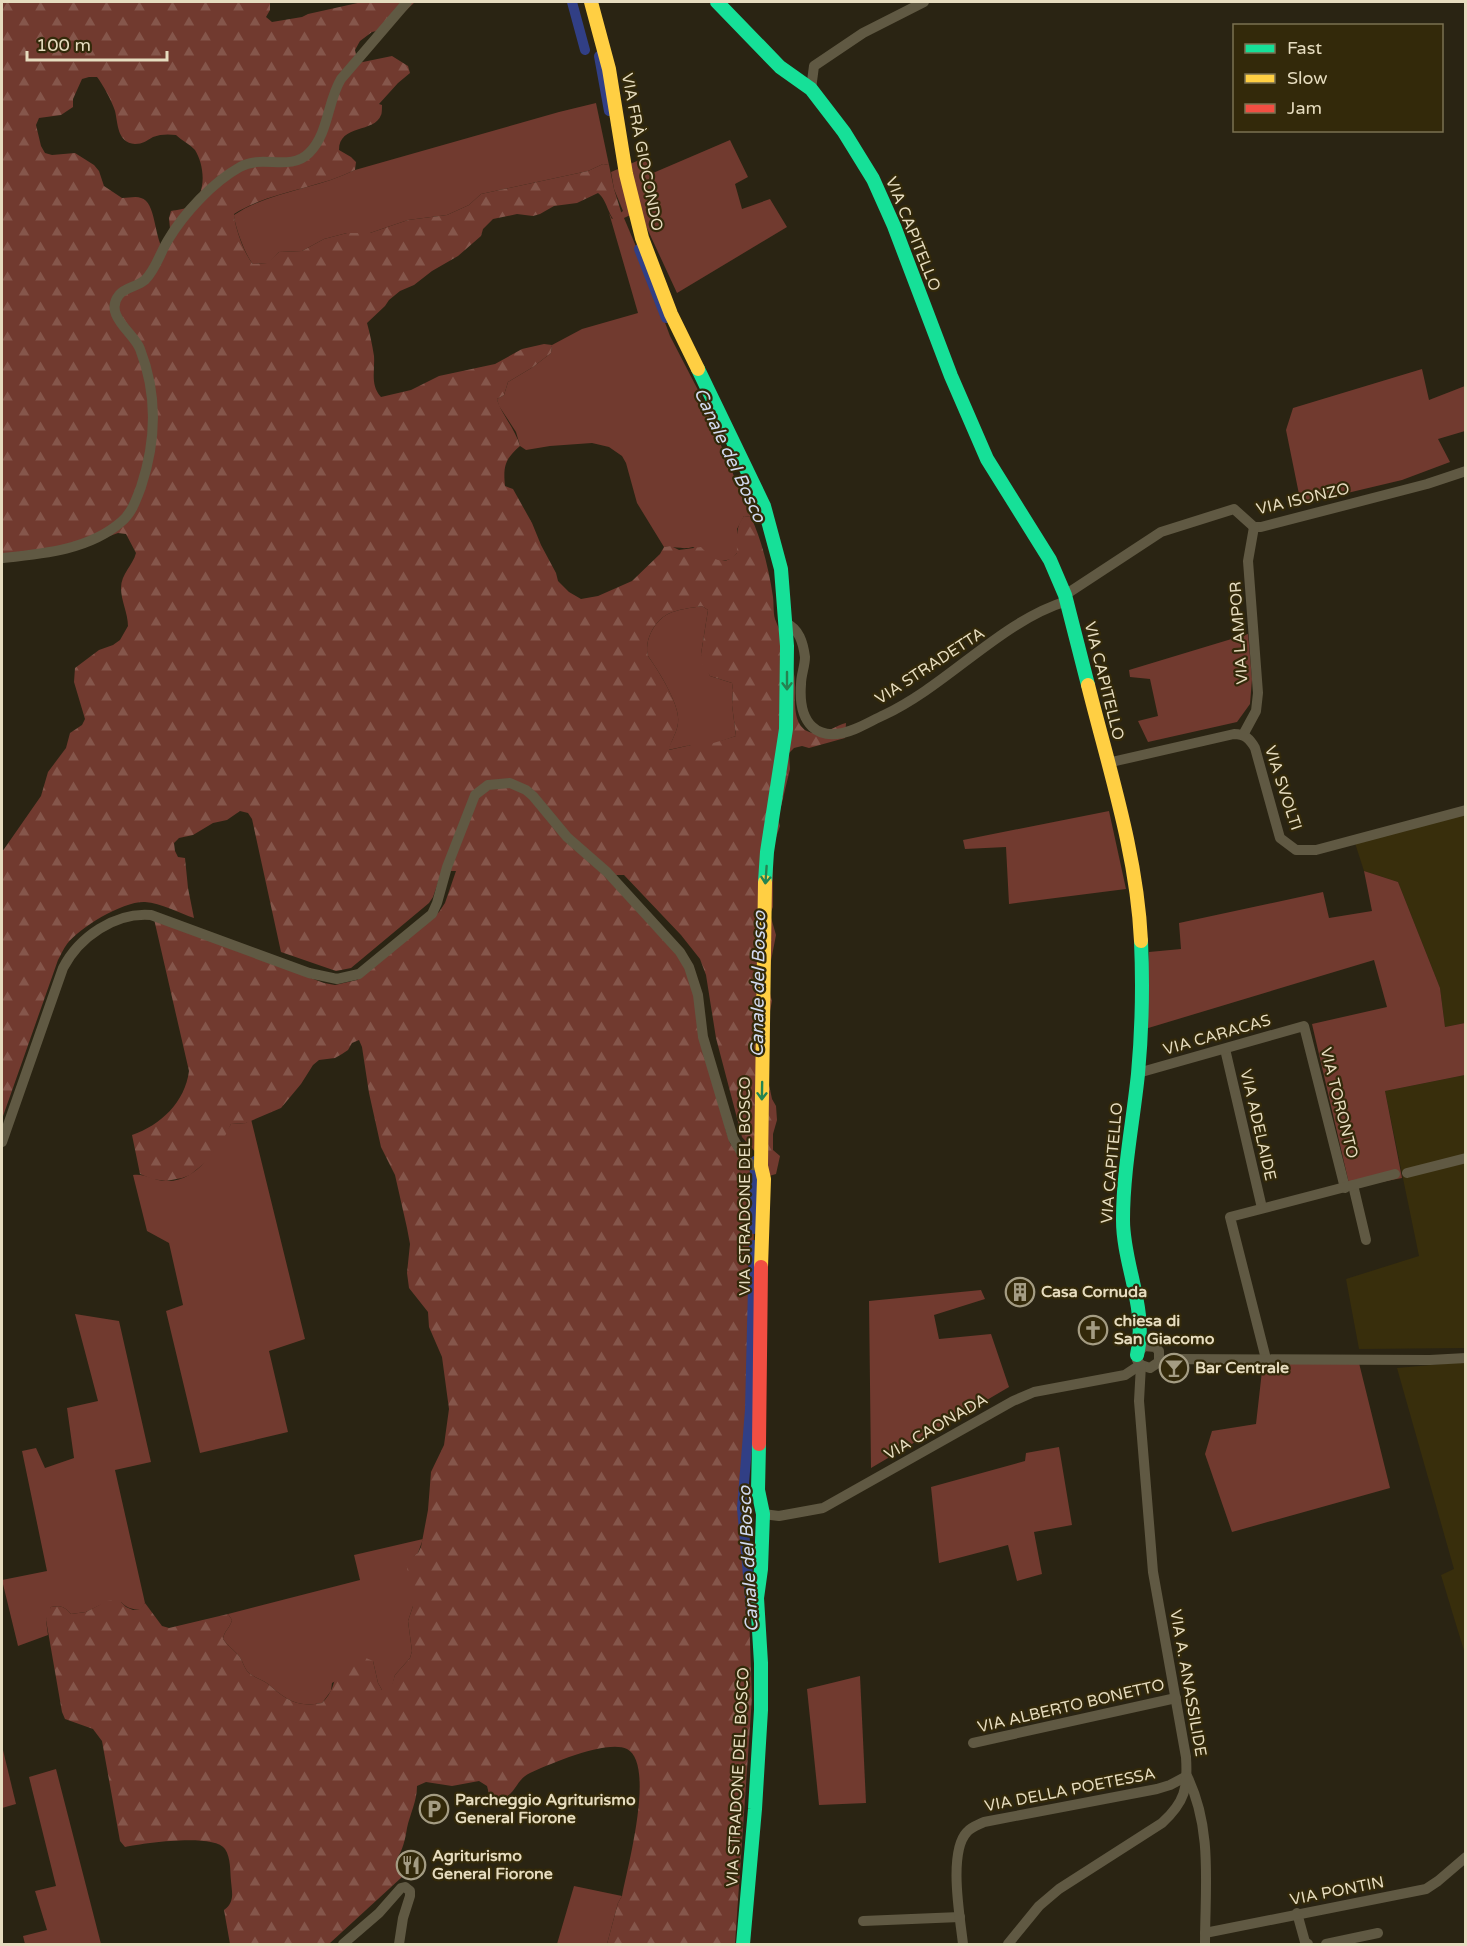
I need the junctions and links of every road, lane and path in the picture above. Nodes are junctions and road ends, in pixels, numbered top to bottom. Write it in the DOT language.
graph roads {
  1 [pos="407,2"];
  2 [pos="591,2"];
  3 [pos="717,2"];
  4 [pos="924,2"];
  5 [pos="811,89"];
  6 [pos="716,404"];
  7 [pos="1466,471"];
  8 [pos="1254,527"];
  9 [pos="2,558"];
  10 [pos="1066,598"];
  11 [pos="786,623"];
  12 [pos="1243,735"];
  13 [pos="1107,763"];
  14 [pos="1466,810"];
  15 [pos="1304,1026"];
  16 [pos="1225,1049"];
  17 [pos="1138,1073"];
  18 [pos="2,1142"];
  19 [pos="1466,1158"];
  20 [pos="758,1166"];
  21 [pos="1407,1173"];
  22 [pos="1395,1174"];
  23 [pos="1349,1186"];
  24 [pos="1262,1208"];
  25 [pos="1366,1240"];
  26 [pos="1153,1352"];
  27 [pos="1466,1358"];
  28 [pos="1266,1359"];
  29 [pos="1139,1361"];
  30 [pos="1140,1378"];
  31 [pos="763,1514"];
  32 [pos="1176,1698"];
  33 [pos="973,1743"];
  34 [pos="1187,1776"];
  35 [pos="1466,1857"];
  36 [pos="1297,1913"];
  37 [pos="960,1917"];
  38 [pos="863,1921"];
  39 [pos="1205,1933"];
  40 [pos="1378,1933"];
  41 [pos="343,1944"];
  42 [pos="399,1944"];
  43 [pos="743,1944"];
  44 [pos="963,1944"];
  45 [pos="1008,1944"];
  46 [pos="1205,1944"];
  47 [pos="1308,1944"];
  48 [pos="1326,1944"];
  1 -- 9 [label="street"];
  2 -- 6 [label="street, VIA FRÀ GIOCONDO"];
  3 -- 5 [label="street, VIA CAPITELLO"];
  4 -- 5 [label="street"];
  5 -- 10 [label="street, VIA CAPITELLO"];
  6 -- 11 [label="street, VIA STRADONE DEL BOSCO"];
  7 -- 8 [label="street, VIA ISONZO"];
  8 -- 10 [label="street, VIA ISONZO"];
  8 -- 12 [label="street, VIA LAMPOR"];
  10 -- 11 [label="street, VIA STRADETTA"];
  10 -- 13 [label="street, VIA CAPITELLO"];
  11 -- 20 [label="street, VIA STRADONE DEL BOSCO, one-way"];
  12 -- 13 [label="street, VIA SVOLTI"];
  12 -- 14 [label="street, VIA SVOLTI"];
  13 -- 17 [label="street, VIA CAPITELLO"];
  15 -- 16 [label="street, VIA CARACAS"];
  15 -- 23 [label="street, VIA TORONTO"];
  16 -- 17 [label="street, VIA CARACAS"];
  16 -- 24 [label="street, VIA ADELAIDE"];
  17 -- 26 [label="street, VIA CAPITELLO"];
  18 -- 20 [label="street"];
  19 -- 21 [label="street"];
  20 -- 31 [label="street, VIA STRADONE DEL BOSCO"];
  22 -- 23 [label="street"];
  23 -- 24 [label="street"];
  23 -- 25 [label="street, VIA TORONTO"];
  24 -- 28 [label="street"];
  26 -- 28 [label="street"];
  26 -- 29 [label="street, VIA CAPITELLO"];
  26 -- 29 [label="street"];
  26 -- 30 [label="street"];
  27 -- 28 [label="street"];
  29 -- 30 [label="street, VIA A. ANASSILIDE"];
  29 -- 31 [label="street, VIA CAONADA"];
  30 -- 32 [label="street, VIA A. ANASSILIDE"];
  31 -- 43 [label="street, VIA STRADONE DEL BOSCO"];
  32 -- 33 [label="street, VIA ALBERTO BONETTO"];
  32 -- 34 [label="street, VIA A. ANASSILIDE"];
  34 -- 37 [label="street, VIA DELLA POETESSA"];
  34 -- 39 [label="street"];
  34 -- 45 [label="street, VIA A. ANASSILIDE"];
  35 -- 36 [label="street, VIA PONTIN"];
  36 -- 39 [label="street, VIA PONTIN"];
  36 -- 47 [label="street"];
  37 -- 38 [label="street"];
  37 -- 44 [label="street, VIA DELLA POETESSA"];
  39 -- 46 [label="street"];
  40 -- 48 [label="street"];
  41 -- 42 [label="street"];
}
